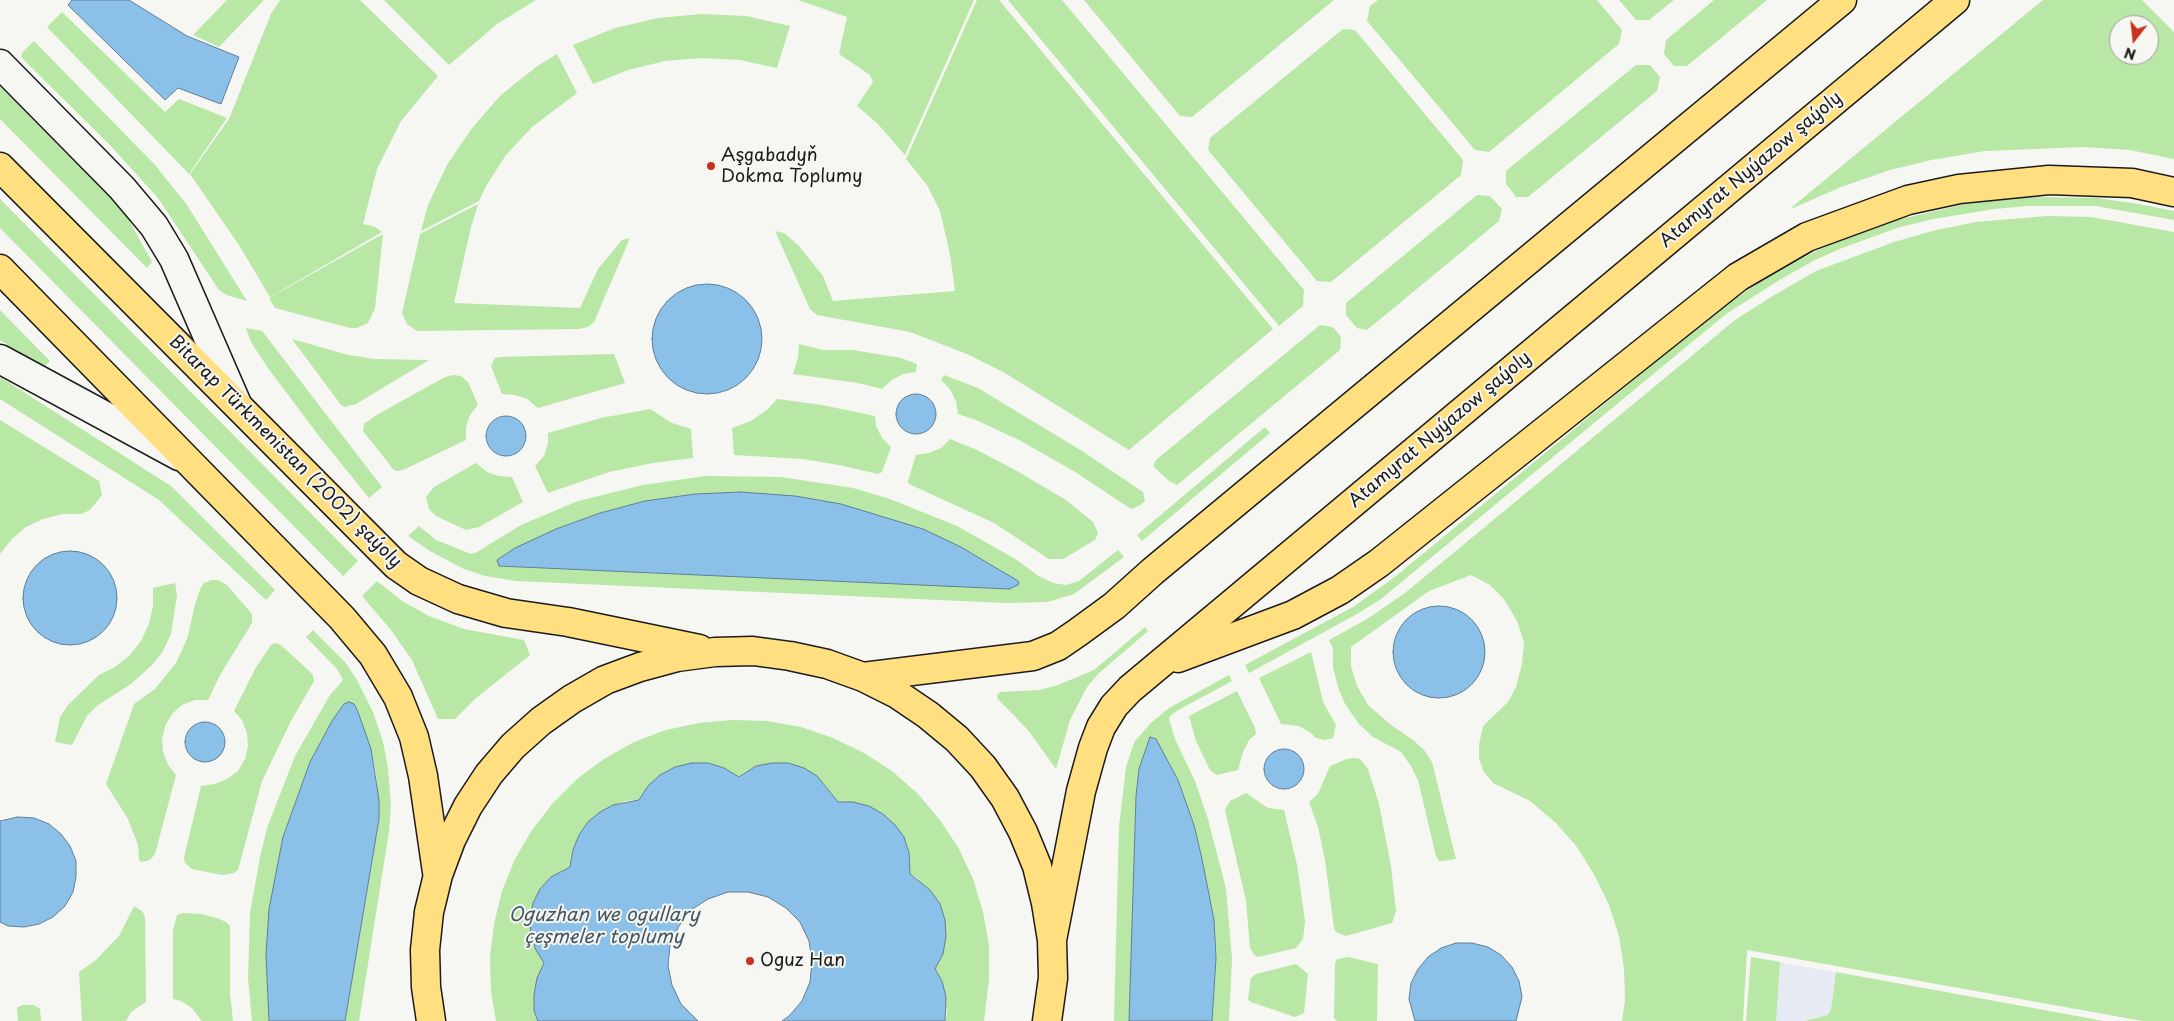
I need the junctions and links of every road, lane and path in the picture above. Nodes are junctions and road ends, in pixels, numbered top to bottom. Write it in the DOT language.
graph roads {
  1 [pos="1842,0"];
  2 [pos="1956,0"];
  3 [pos="0,64"];
  4 [pos="0,168"];
  5 [pos="2174,192"];
  6 [pos="0,269"];
  7 [pos="0,358"];
  8 [pos="237,404"];
  9 [pos="191,462"];
  10 [pos="715,652"];
  11 [pos="1158,666"];
  12 [pos="863,677"];
  13 [pos="438,875"];
  14 [pos="1052,940"];
  15 [pos="1052,978"];
  16 [pos="426,987"];
  17 [pos="411,1021"];
  18 [pos="431,1021"];
  19 [pos="1047,1021"];
  20 [pos="1057,1021"];
  1 -- 12 [label="main road"];
  2 -- 11 [label="main road, Atamyrat Nyýazow şaýoly"];
  3 -- 8 [label="street"];
  4 -- 8 [label="main road, Bitarap Türkmenistan (2002) şaýoly"];
  5 -- 11 [label="main road"];
  6 -- 9 [label="main road"];
  7 -- 9 [label="street"];
  8 -- 10 [label="main road, Bitarap Türkmenistan (2002) şaýoly"];
  9 -- 13 [label="main road"];
  10 -- 12 [label="main road"];
  10 -- 13 [label="main road"];
  11 -- 14 [label="main road, Atamyrat Nyýazow şaýoly"];
  12 -- 14 [label="main road"];
  13 -- 16 [label="main road"];
  14 -- 15 [label="main road"];
  15 -- 19 [label="main road"];
  15 -- 20 [label="street"];
  16 -- 17 [label="main road"];
  16 -- 18 [label="main road"];
}
